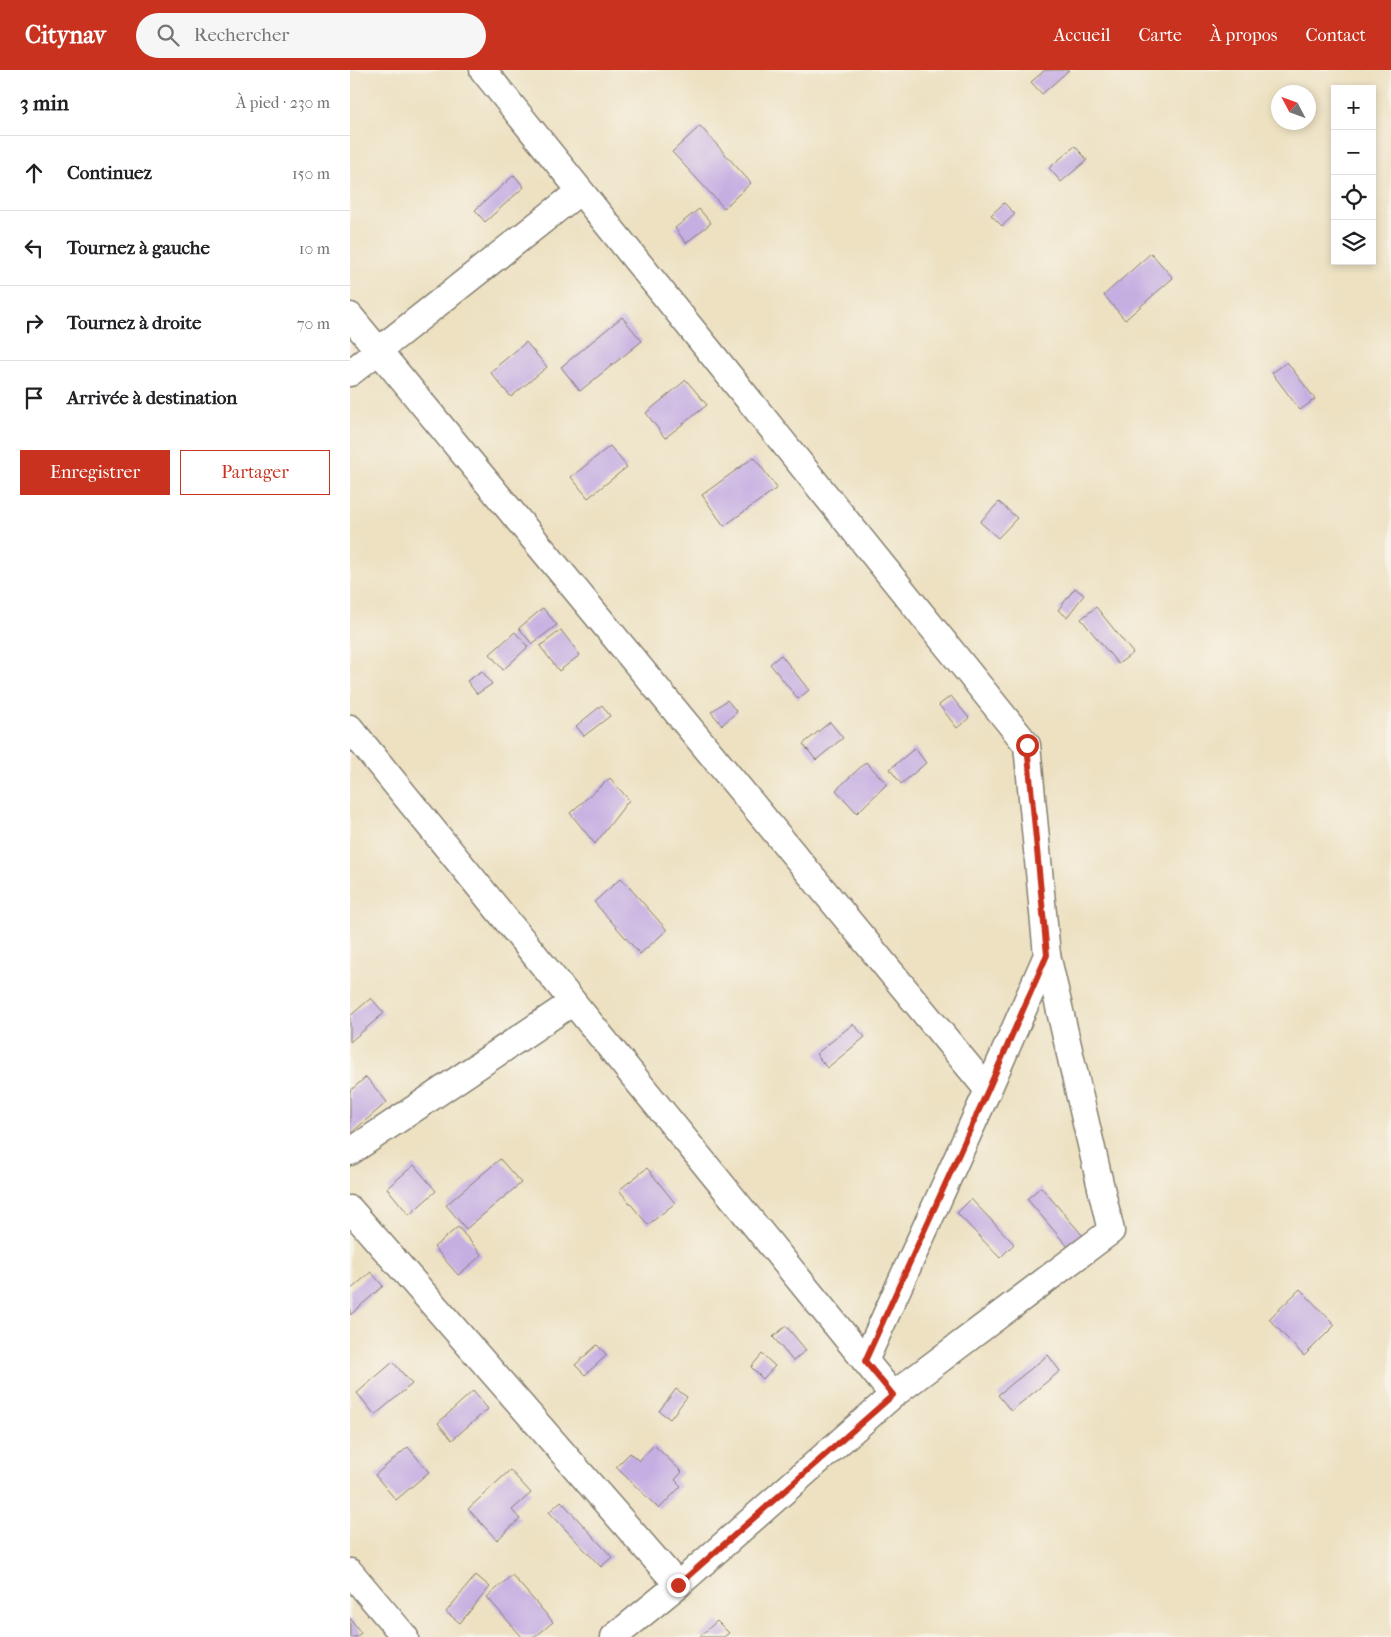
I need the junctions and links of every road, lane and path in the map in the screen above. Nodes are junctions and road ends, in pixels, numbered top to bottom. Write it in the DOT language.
graph roads {
  1 [pos="483,70"];
  2 [pos="580,191"];
  3 [pos="350,316"];
  4 [pos="378,351"];
  5 [pos="350,373"];
  6 [pos="350,728"];
  7 [pos="1047,955"];
  8 [pos="573,1002"];
  9 [pos="988,1090"];
  10 [pos="350,1152"];
  11 [pos="350,1209"];
  12 [pos="865,1361"];
  13 [pos="893,1395"];
  14 [pos="350,1572"];
  15 [pos="678,1585"];
  16 [pos="406,1637"];
  17 [pos="614,1637"];
  1 -- 2 [label="street"];
  2 -- 4 [label="street"];
  2 -- 7 [label="street"];
  3 -- 4 [label="street"];
  4 -- 5 [label="street"];
  4 -- 9 [label="street"];
  6 -- 8 [label="street"];
  7 -- 9 [label="street"];
  7 -- 13 [label="street"];
  8 -- 10 [label="street"];
  8 -- 12 [label="street"];
  9 -- 12 [label="street"];
  11 -- 15 [label="street"];
  12 -- 13 [label="street"];
  13 -- 15 [label="street"];
  14 -- 16 [label="street"];
  15 -- 17 [label="street"];
}
